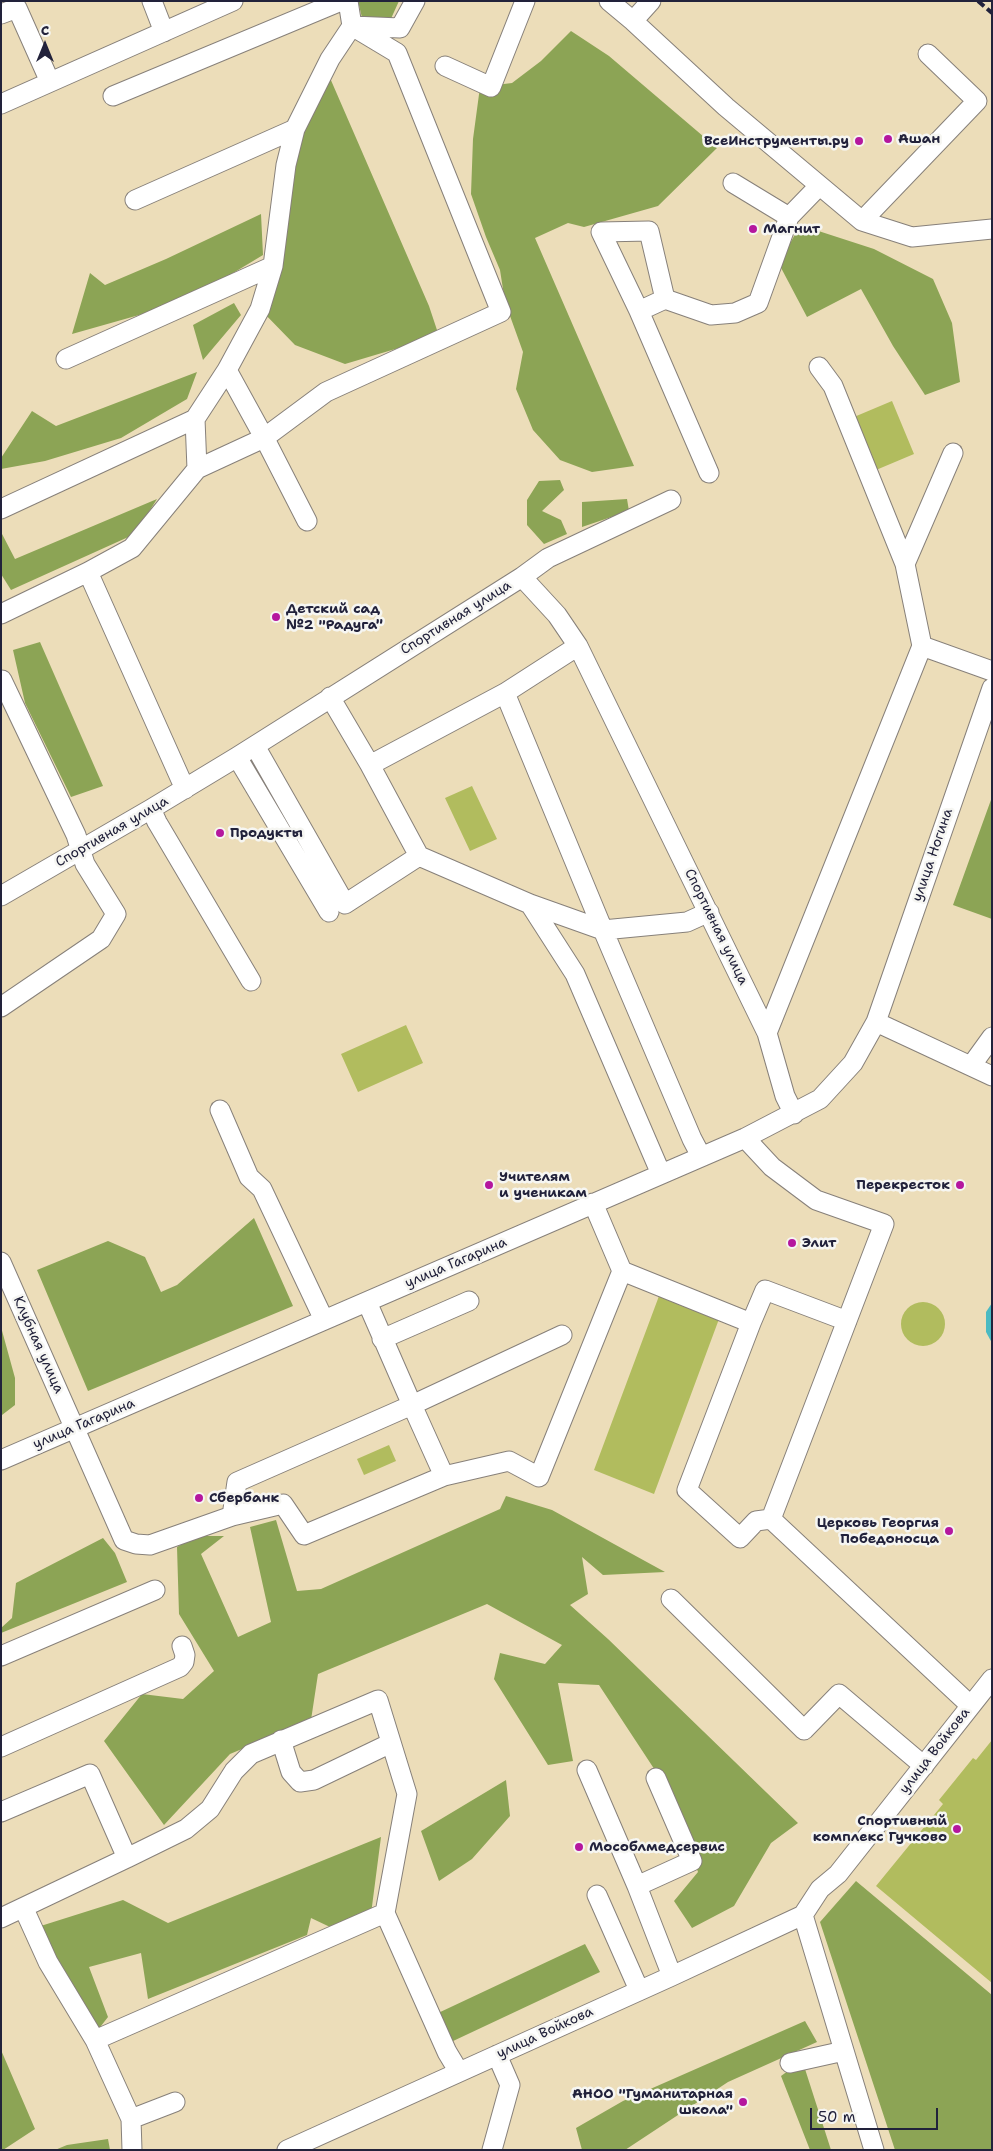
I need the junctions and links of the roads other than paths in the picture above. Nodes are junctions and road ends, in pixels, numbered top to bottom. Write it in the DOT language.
graph roads {
  1 [pos="152,1"];
  2 [pos="233,1"];
  3 [pos="341,1"];
  4 [pos="348,1"];
  5 [pos="415,1"];
  6 [pos="525,1"];
  7 [pos="609,1"];
  8 [pos="651,1"];
  9 [pos="1,14"];
  10 [pos="633,21"];
  11 [pos="352,26"];
  12 [pos="164,32"];
  13 [pos="928,54"];
  14 [pos="445,66"];
  15 [pos="50,82"];
  16 [pos="113,96"];
  17 [pos="984,100"];
  18 [pos="1,104"];
  19 [pos="294,129"];
  20 [pos="734,183"];
  21 [pos="819,186"];
  22 [pos="135,200"];
  23 [pos="789,218"];
  24 [pos="862,222"];
  25 [pos="988,228"];
  26 [pos="273,266"];
  27 [pos="665,299"];
  28 [pos="639,311"];
  29 [pos="66,359"];
  30 [pos="818,367"];
  31 [pos="227,370"];
  32 [pos="195,419"];
  33 [pos="264,438"];
  34 [pos="953,453"];
  35 [pos="197,469"];
  36 [pos="709,473"];
  37 [pos="671,500"];
  38 [pos="1,509"];
  39 [pos="307,521"];
  40 [pos="905,564"];
  41 [pos="88,572"];
  42 [pos="522,577"];
  43 [pos="3,608"];
  44 [pos="578,646"];
  45 [pos="922,646"];
  46 [pos="992,671"];
  47 [pos="2,680"];
  48 [pos="992,688"];
  49 [pos="505,693"];
  50 [pos="330,697"];
  51 [pos="255,746"];
  52 [pos="237,757"];
  53 [pos="370,765"];
  54 [pos="184,789"];
  55 [pos="151,809"];
  56 [pos="80,850"];
  57 [pos="419,856"];
  58 [pos="1,896"];
  59 [pos="530,904"];
  60 [pos="329,912"];
  61 [pos="709,912"];
  62 [pos="603,930"];
  63 [pos="251,981"];
  64 [pos="1,1007"];
  65 [pos="876,1022"];
  66 [pos="768,1033"];
  67 [pos="992,1037"];
  68 [pos="971,1066"];
  69 [pos="992,1076"];
  70 [pos="220,1110"];
  71 [pos="794,1114"];
  72 [pos="745,1138"];
  73 [pos="702,1156"];
  74 [pos="661,1174"];
  75 [pos="593,1203"];
  76 [pos="1,1262"];
  77 [pos="622,1270"];
  78 [pos="469,1301"];
  79 [pos="367,1302"];
  80 [pos="324,1320"];
  81 [pos="847,1321"];
  82 [pos="751,1323"];
  83 [pos="562,1336"];
  84 [pos="382,1339"];
  85 [pos="412,1405"];
  86 [pos="74,1429"];
  87 [pos="1,1460"];
  88 [pos="444,1476"];
  89 [pos="232,1516"];
  90 [pos="771,1519"];
  91 [pos="155,1590"];
  92 [pos="670,1599"];
  93 [pos="182,1646"];
  94 [pos="1,1656"];
  95 [pos="992,1679"];
  96 [pos="970,1705"];
  97 [pos="281,1740"];
  98 [pos="391,1742"];
  99 [pos="1,1747"];
  100 [pos="924,1766"];
  101 [pos="587,1770"];
  102 [pos="656,1778"];
  103 [pos="1,1812"];
  104 [pos="127,1858"];
  105 [pos="637,1886"];
  106 [pos="597,1895"];
  107 [pos="24,1909"];
  108 [pos="385,1913"];
  109 [pos="802,1915"];
  110 [pos="1,1918"];
  111 [pos="672,1976"];
  112 [pos="639,1990"];
  113 [pos="95,2040"];
  114 [pos="844,2051"];
  115 [pos="497,2055"];
  116 [pos="790,2063"];
  117 [pos="459,2072"];
  118 [pos="175,2102"];
  119 [pos="131,2119"];
  120 [pos="314,2144"];
  121 [pos="132,2150"];
  122 [pos="287,2150"];
  123 [pos="492,2150"];
  124 [pos="874,2150"];
  1 -- 12 [label="street"];
  2 -- 12 [label="street"];
  3 -- 16 [label="street"];
  4 -- 11 [label="street"];
  5 -- 11 [label="street"];
  6 -- 14 [label="street"];
  7 -- 10 [label="street"];
  8 -- 10 [label="street"];
  9 -- 15 [label="street"];
  10 -- 21 [label="street"];
  11 -- 19 [label="street"];
  11 -- 33 [label="street"];
  12 -- 15 [label="street"];
  13 -- 17 [label="street"];
  15 -- 18 [label="street"];
  17 -- 24 [label="street"];
  19 -- 22 [label="street"];
  19 -- 26 [label="street"];
  20 -- 23 [label="street"];
  21 -- 23 [label="street"];
  21 -- 24 [label="street"];
  23 -- 27 [label="street"];
  24 -- 25 [label="street"];
  26 -- 29 [label="street"];
  26 -- 31 [label="street"];
  27 -- 28 [label="street"];
  27 -- 28 [label="street"];
  28 -- 36 [label="street"];
  30 -- 40 [label="street"];
  31 -- 32 [label="street"];
  31 -- 33 [label="street"];
  32 -- 35 [label="street"];
  32 -- 38 [label="street"];
  33 -- 35 [label="street"];
  33 -- 39 [label="street"];
  34 -- 40 [label="street"];
  35 -- 41 [label="street"];
  37 -- 42 [label="street"];
  40 -- 45 [label="street"];
  41 -- 43 [label="street"];
  41 -- 54 [label="street"];
  42 -- 44 [label="street, Спортивная улица"];
  42 -- 50 [label="street, Спортивная улица"];
  44 -- 49 [label="street"];
  44 -- 61 [label="street, Спортивная улица"];
  45 -- 46 [label="street"];
  45 -- 66 [label="street"];
  47 -- 56 [label="street"];
  48 -- 65 [label="street, улица Ногина"];
  49 -- 53 [label="street"];
  49 -- 62 [label="street"];
  50 -- 51 [label="street, Спортивная улица"];
  50 -- 53 [label="street"];
  51 -- 52 [label="street, Спортивная улица"];
  51 -- 57 [label="street"];
  52 -- 54 [label="street, Спортивная улица"];
  52 -- 60 [label="street"];
  53 -- 57 [label="street"];
  54 -- 55 [label="street, Спортивная улица"];
  55 -- 56 [label="street, Спортивная улица"];
  55 -- 63 [label="street"];
  56 -- 58 [label="street, Спортивная улица"];
  56 -- 64 [label="street"];
  57 -- 59 [label="street"];
  59 -- 62 [label="street"];
  59 -- 74 [label="street"];
  61 -- 62 [label="street"];
  61 -- 66 [label="street, Спортивная улица"];
  62 -- 73 [label="street"];
  65 -- 68 [label="street"];
  65 -- 71 [label="street, улица Гагарина"];
  66 -- 71 [label="street, Спортивная улица"];
  67 -- 68 [label="street"];
  68 -- 69 [label="street"];
  70 -- 80 [label="street"];
  71 -- 72 [label="street, улица Гагарина"];
  72 -- 73 [label="street, улица Гагарина"];
  72 -- 81 [label="street"];
  73 -- 74 [label="street, улица Гагарина"];
  74 -- 75 [label="street, улица Гагарина"];
  75 -- 77 [label="street"];
  75 -- 79 [label="street, улица Гагарина"];
  76 -- 86 [label="street, Клубная улица"];
  77 -- 82 [label="street"];
  77 -- 88 [label="street"];
  78 -- 84 [label="street"];
  79 -- 80 [label="street, улица Гагарина"];
  79 -- 84 [label="street"];
  80 -- 86 [label="street, улица Гагарина"];
  81 -- 82 [label="street"];
  81 -- 90 [label="street"];
  82 -- 90 [label="street"];
  83 -- 85 [label="street"];
  84 -- 85 [label="street"];
  85 -- 88 [label="street"];
  85 -- 89 [label="street"];
  86 -- 87 [label="street, улица Гагарина"];
  86 -- 89 [label="street, Клубная улица"];
  88 -- 89 [label="street"];
  90 -- 96 [label="street"];
  91 -- 94 [label="street"];
  92 -- 100 [label="street"];
  93 -- 99 [label="street"];
  95 -- 96 [label="street, улица Войкова"];
  96 -- 100 [label="street, улица Войкова"];
  97 -- 98 [label="street"];
  97 -- 98 [label="street"];
  97 -- 104 [label="street"];
  98 -- 108 [label="street"];
  100 -- 109 [label="street, улица Войкова"];
  101 -- 105 [label="street"];
  102 -- 105 [label="street"];
  103 -- 104 [label="street"];
  104 -- 107 [label="street"];
  105 -- 111 [label="street"];
  106 -- 112 [label="street"];
  107 -- 110 [label="street"];
  107 -- 113 [label="street"];
  108 -- 113 [label="street"];
  108 -- 117 [label="street"];
  109 -- 111 [label="street, улица Войкова"];
  109 -- 114 [label="street"];
  111 -- 112 [label="street, улица Войкова"];
  112 -- 115 [label="street, улица Войкова"];
  113 -- 119 [label="street"];
  114 -- 116 [label="street"];
  114 -- 124 [label="street"];
  115 -- 117 [label="street, улица Войкова"];
  115 -- 123 [label="street"];
  117 -- 120 [label="street, улица Войкова"];
  118 -- 119 [label="street"];
  119 -- 121 [label="street"];
  120 -- 122 [label="street, улица Войкова"];
}
